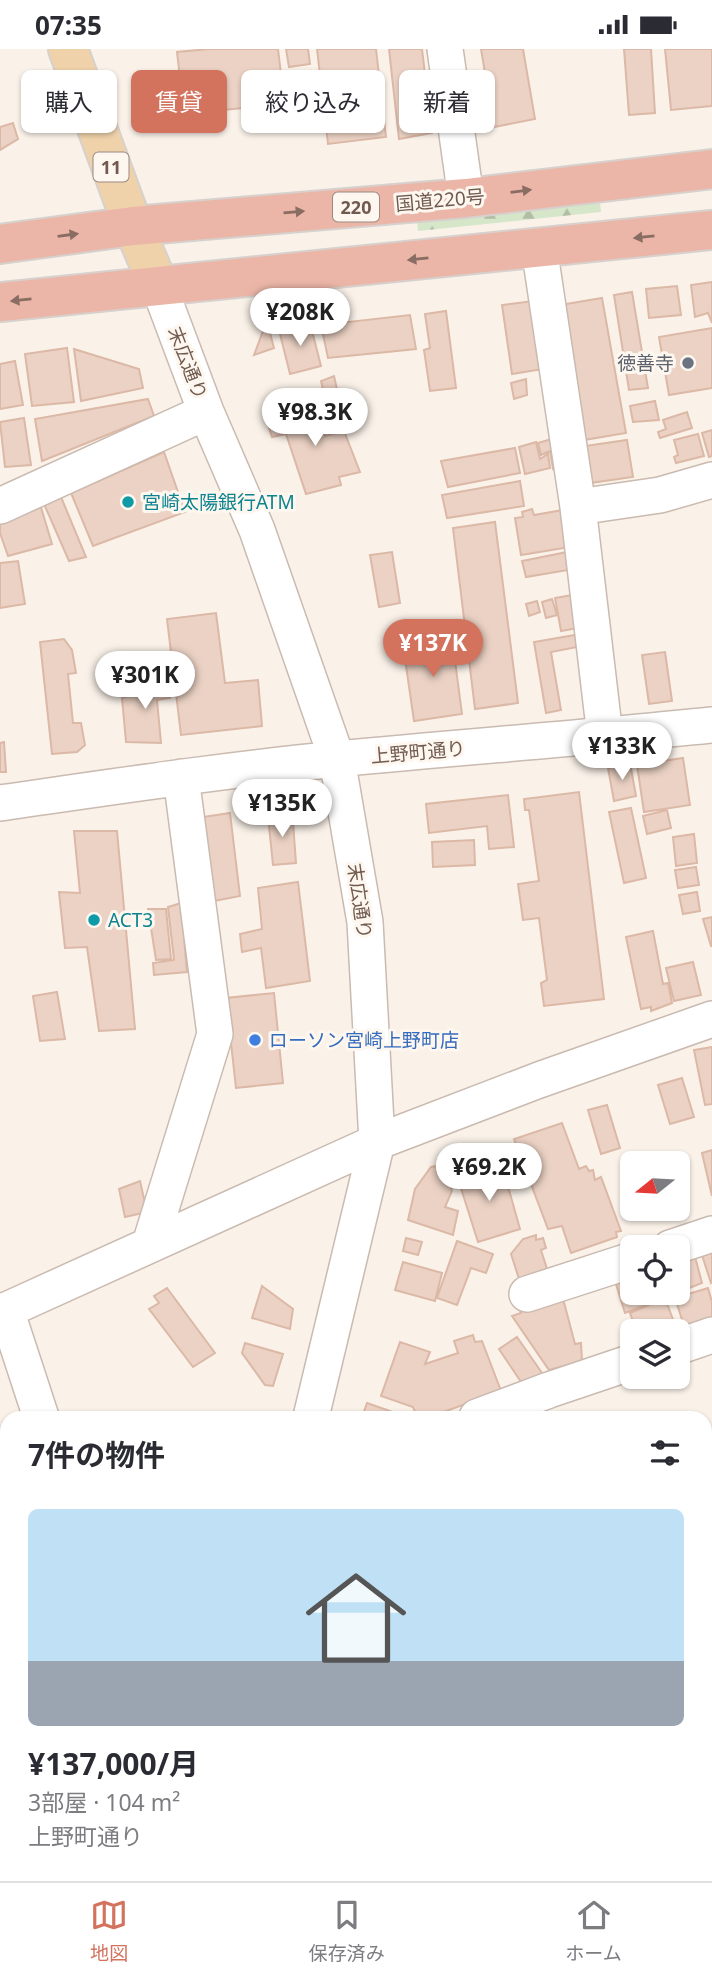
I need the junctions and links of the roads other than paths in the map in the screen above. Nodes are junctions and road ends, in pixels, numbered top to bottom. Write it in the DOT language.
graph roads {
  1 [pos="68,49"];
  2 [pos="445,49"];
  3 [pos="712,169"];
  4 [pos="466,198"];
  5 [pos="133,226"];
  6 [pos="712,230"];
  7 [pos="0,244"];
  8 [pos="539,247"];
  9 [pos="158,284"];
  10 [pos="0,302"];
  11 [pos="206,412"];
  12 [pos="712,479"];
  13 [pos="0,506"];
  14 [pos="578,507"];
  15 [pos="712,725"];
  16 [pos="605,736"];
  17 [pos="337,759"];
  18 [pos="180,777"];
  19 [pos="0,803"];
  20 [pos="712,1019"];
  21 [pos="377,1142"];
  22 [pos="712,1234"];
  23 [pos="690,1241"];
  24 [pos="150,1244"];
  25 [pos="620,1264"];
  26 [pos="527,1294"];
  27 [pos="3,1311"];
  28 [pos="712,1335"];
  29 [pos="690,1343"];
  30 [pos="620,1368"];
  31 [pos="554,1404"];
  32 [pos="39,1411"];
  33 [pos="312,1411"];
  34 [pos="513,1411"];
  1 -- 5 [label="main road, 11"];
  2 -- 4 [label="street"];
  4 -- 3 [label="highway, 国道220号 / 220, one-way"];
  5 -- 4 [label="highway, 国道220号 / 220, one-way"];
  7 -- 5 [label="highway, 国道220号 / 220, one-way"];
  5 -- 9 [label="main road, 11"];
  6 -- 8 [label="highway, one-way"];
  8 -- 9 [label="highway, one-way"];
  8 -- 14 [label="street"];
  9 -- 10 [label="highway, one-way"];
  9 -- 11 [label="street, 末広通り"];
  11 -- 13 [label="street"];
  11 -- 17 [label="street, 末広通り"];
  12 -- 14 [label="street"];
  14 -- 16 [label="street"];
  15 -- 16 [label="street, 上野町通り"];
  16 -- 17 [label="street, 上野町通り"];
  17 -- 18 [label="street, 上野町通り"];
  17 -- 21 [label="street, 末広通り"];
  18 -- 19 [label="street, 上野町通り"];
  18 -- 24 [label="street"];
  20 -- 21 [label="street"];
  21 -- 24 [label="street"];
  21 -- 33 [label="street, 末広通り"];
  22 -- 23 [label="street"];
  24 -- 27 [label="street"];
  25 -- 26 [label="street"];
  27 -- 32 [label="street"];
  28 -- 29 [label="street"];
  30 -- 31 [label="street"];
  31 -- 34 [label="street"];
}
